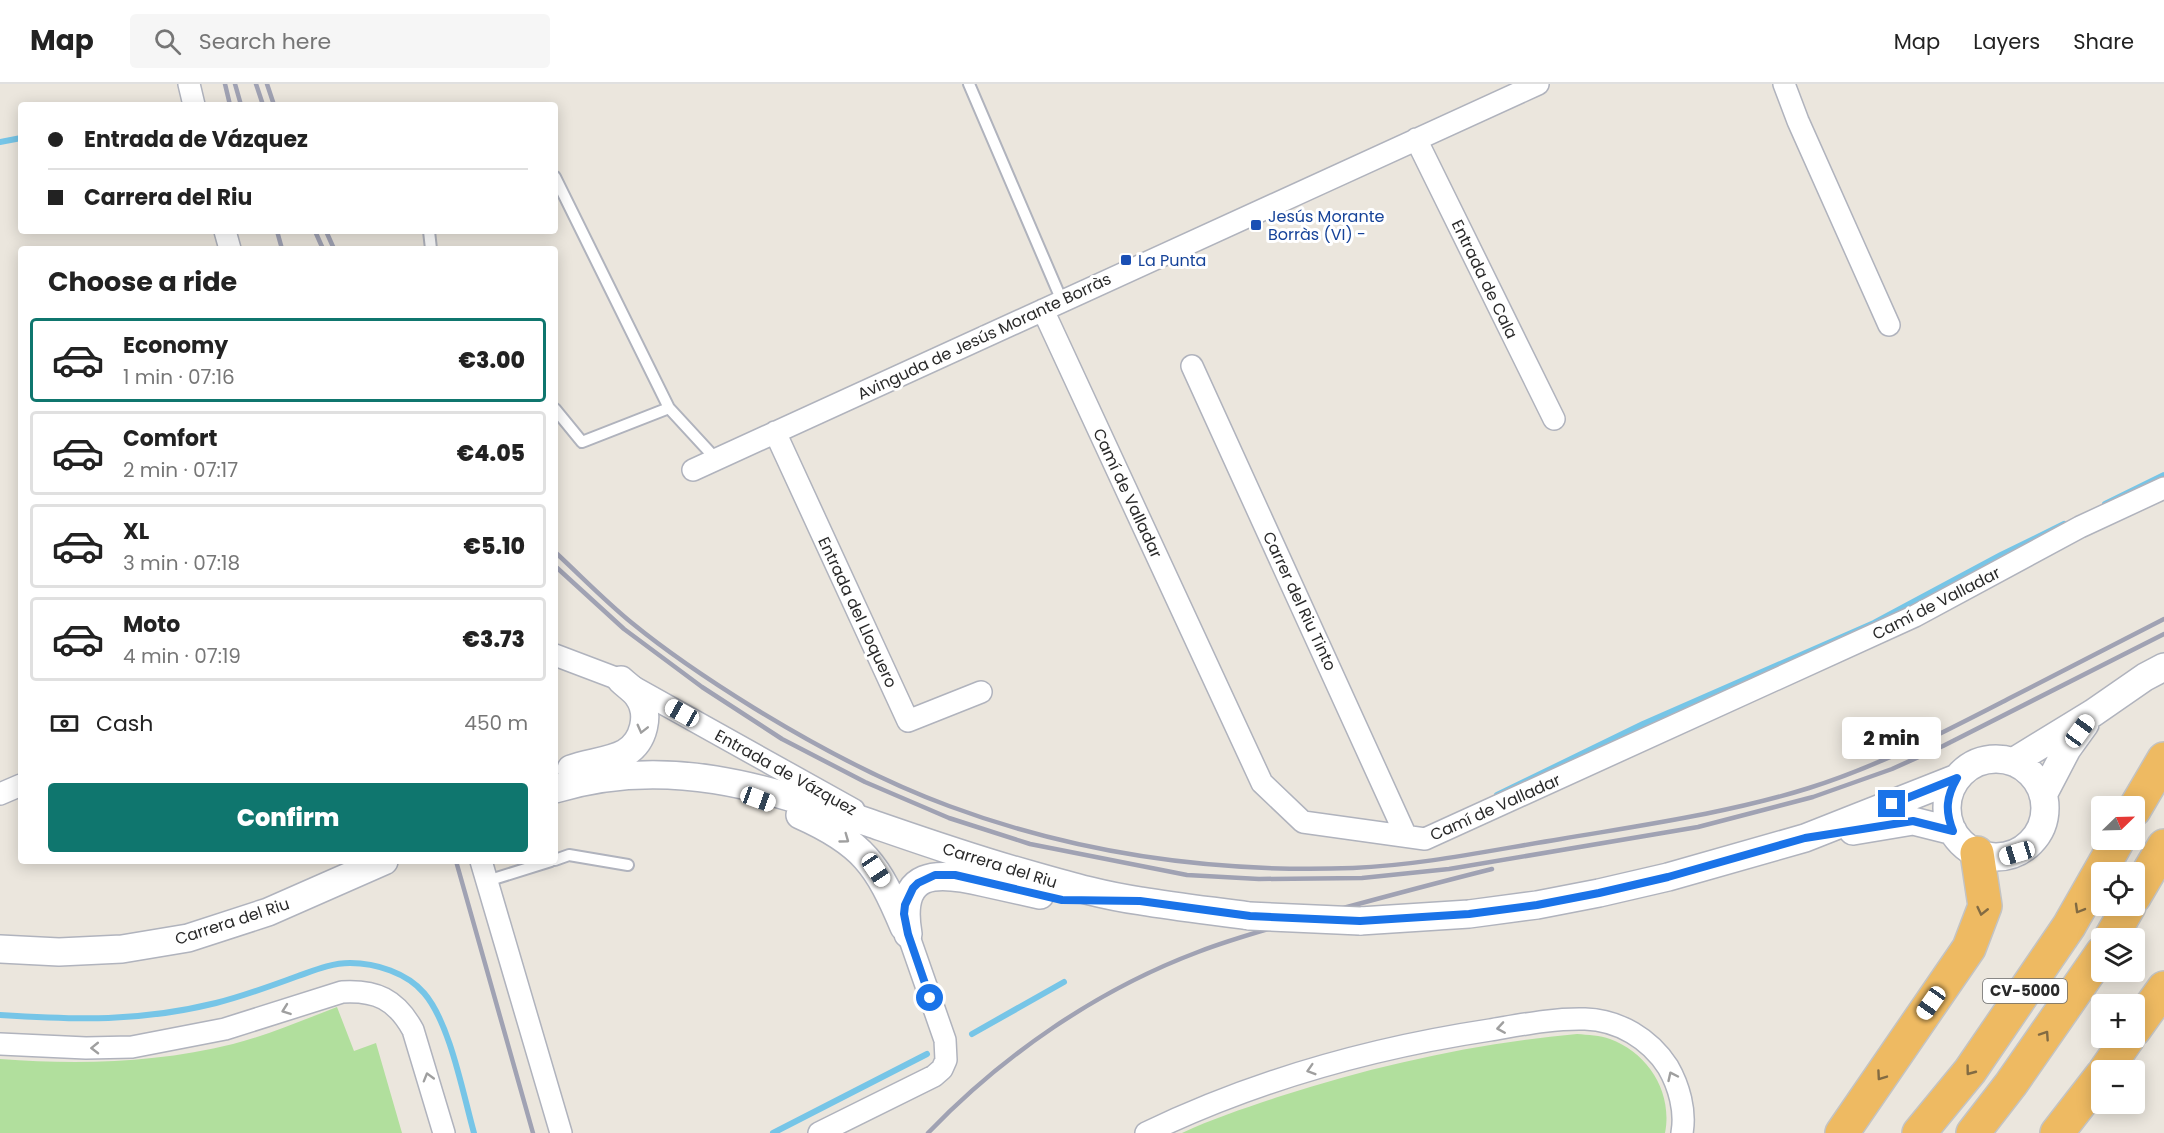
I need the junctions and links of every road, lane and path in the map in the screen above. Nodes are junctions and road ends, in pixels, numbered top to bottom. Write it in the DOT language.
graph roads {
  1 [pos="189,84"];
  2 [pos="969,84"];
  3 [pos="1538,84"];
  4 [pos="1784,84"];
  5 [pos="193,102"];
  6 [pos="1416,139"];
  7 [pos="558,183"];
  8 [pos="1053,305"];
  9 [pos="1889,325"];
  10 [pos="1192,366"];
  11 [pos="669,408"];
  12 [pos="558,413"];
  13 [pos="1554,419"];
  14 [pos="775,432"];
  15 [pos="716,459"];
  16 [pos="693,470"];
  17 [pos="2164,488"];
  18 [pos="558,656"];
  19 [pos="2164,667"];
  20 [pos="621,680"];
  21 [pos="981,692"];
  22 [pos="2093,713"];
  23 [pos="2164,759"];
  24 [pos="2013,762"];
  25 [pos="695,776"];
  26 [pos="558,778"];
  27 [pos="1957,778"];
  28 [pos="18,786"];
  29 [pos="558,788"];
  30 [pos="0,794"];
  31 [pos="2043,795"];
  32 [pos="2142,796"];
  33 [pos="885,829"];
  34 [pos="1953,831"];
  35 [pos="1406,836"];
  36 [pos="1805,838"];
  37 [pos="2164,846"];
  38 [pos="2112,850"];
  39 [pos="1977,853"];
  40 [pos="558,859"];
  41 [pos="377,864"];
  42 [pos="531,864"];
  43 [pos="628,865"];
  44 [pos="484,871"];
  45 [pos="2145,878"];
  46 [pos="1140,901"];
  47 [pos="908,934"];
  48 [pos="0,950"];
  49 [pos="2091,968"];
  50 [pos="2164,988"];
  51 [pos="2145,1014"];
  52 [pos="0,1044"];
  53 [pos="2091,1090"];
  54 [pos="444,1133"];
  55 [pos="561,1133"];
  56 [pos="819,1133"];
  57 [pos="1146,1133"];
  58 [pos="1682,1133"];
  59 [pos="1842,1133"];
  60 [pos="1919,1133"];
  61 [pos="1973,1133"];
  62 [pos="2057,1133"];
  1 -- 5 [label="street"];
  2 -- 8 [label="lane"];
  3 -- 6 [label="street, Avinguda de Jesús Morante Borràs"];
  4 -- 9 [label="street"];
  6 -- 8 [label="street, Avinguda de Jesús Morante Borràs"];
  6 -- 13 [label="street, Entrada de Cala"];
  7 -- 11 [label="lane"];
  8 -- 14 [label="street, Avinguda de Jesús Morante Borràs"];
  8 -- 35 [label="street, Camí de Valladar"];
  10 -- 35 [label="street, Carrer del Riu Tinto"];
  11 -- 12 [label="lane"];
  11 -- 15 [label="lane"];
  14 -- 15 [label="street, Avinguda de Jesús Morante Borràs"];
  14 -- 21 [label="street, Entrada del Lloquero"];
  15 -- 16 [label="street, Avinguda de Jesús Morante Borràs"];
  17 -- 35 [label="street, Camí de Valladar"];
  18 -- 20 [label="street, Entrada de Vázquez"];
  19 -- 22 [label="street"];
  20 -- 26 [label="street, one-way"];
  20 -- 33 [label="street, Entrada de Vázquez"];
  22 -- 24 [label="street"];
  22 -- 31 [label="street"];
  23 -- 32 [label="highway"];
  24 -- 27 [label="street"];
  24 -- 31 [label="street"];
  25 -- 29 [label="street, Carrera del Riu"];
  25 -- 33 [label="street, Carrera del Riu"];
  25 -- 47 [label="street, one-way"];
  27 -- 34 [label="street"];
  27 -- 36 [label="street, Carrera del Riu"];
  28 -- 30 [label="street"];
  31 -- 39 [label="street"];
  33 -- 46 [label="street, Carrera del Riu"];
  34 -- 36 [label="street, Carrera del Riu"];
  34 -- 39 [label="street"];
  36 -- 46 [label="street, Carrera del Riu, bridge"];
  37 -- 45 [label="highway"];
  38 -- 60 [label="highway, CV-5000, one-way"];
  39 -- 59 [label="highway, one-way"];
  40 -- 43 [label="lane"];
  41 -- 48 [label="street, Carrera del Riu"];
  42 -- 44 [label="lane"];
  44 -- 55 [label="street"];
  46 -- 47 [label="street"];
  47 -- 56 [label="street"];
  61 -- 49 [label="highway, CV-5000, one-way"];
  50 -- 51 [label="highway"];
  54 -- 52 [label="street, one-way"];
  53 -- 62 [label="highway"];
  58 -- 57 [label="street, one-way"];
}
